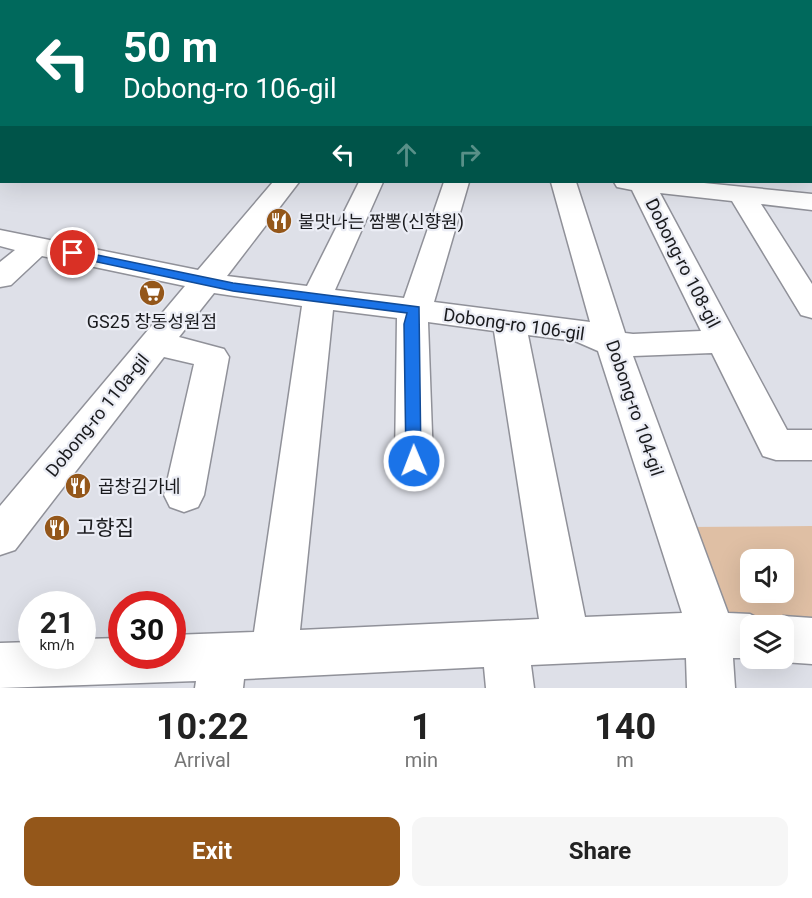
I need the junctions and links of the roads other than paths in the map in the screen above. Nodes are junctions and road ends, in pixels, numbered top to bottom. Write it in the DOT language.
graph roads {
  1 [pos="285,183"];
  2 [pos="371,183"];
  3 [pos="457,183"];
  4 [pos="564,183"];
  5 [pos="631,183"];
  6 [pos="741,194"];
  7 [pos="812,202"];
  8 [pos="0,238"];
  9 [pos="37,245"];
  10 [pos="0,278"];
  11 [pos="204,281"];
  12 [pos="319,298"];
  13 [pos="812,308"];
  14 [pos="414,310"];
  15 [pos="509,322"];
  16 [pos="723,341"];
  17 [pos="155,343"];
  18 [pos="612,344"];
  19 [pos="812,445"];
  20 [pos="414,461"];
  21 [pos="183,495"];
  22 [pos="0,537"];
  23 [pos="729,635"];
  24 [pos="566,640"];
  25 [pos="794,640"];
  26 [pos="812,641"];
  27 [pos="274,654"];
  28 [pos="507,666"];
  29 [pos="0,667"];
  30 [pos="221,672"];
  31 [pos="79,675"];
  32 [pos="711,688"];
  1 -- 11 [label="street, Dobong-ro 110a-gil"];
  2 -- 12 [label="street"];
  3 -- 14 [label="street, Dobong-ro 106-gil"];
  4 -- 18 [label="street, Dobong-ro 104-gil"];
  5 -- 6 [label="street, Dobong-ro 108-gil"];
  5 -- 16 [label="street, Dobong-ro 108-gil"];
  6 -- 7 [label="street, Dobong-ro 108-gil"];
  6 -- 13 [label="street"];
  8 -- 9 [label="street, Dobong-ro 106-gil"];
  9 -- 10 [label="street"];
  9 -- 11 [label="street, Dobong-ro 106-gil"];
  11 -- 12 [label="street, Dobong-ro 106-gil"];
  11 -- 17 [label="street, Dobong-ro 110a-gil"];
  12 -- 14 [label="street, Dobong-ro 106-gil"];
  12 -- 27 [label="street"];
  14 -- 15 [label="street, Dobong-ro 106-gil"];
  14 -- 20 [label="street"];
  15 -- 18 [label="street, Dobong-ro 106-gil"];
  15 -- 24 [label="street"];
  16 -- 18 [label="street, Dobong-ro 108-gil"];
  16 -- 19 [label="street, Dobong-ro 108-gil"];
  17 -- 21 [label="street"];
  17 -- 22 [label="street, Dobong-ro 110a-gil"];
  18 -- 23 [label="street, Dobong-ro 104-gil"];
  23 -- 24 [label="street"];
  23 -- 32 [label="street, Dobong-ro 104-gil"];
  24 -- 28 [label="street"];
  25 -- 26 [label="street"];
  27 -- 28 [label="street"];
  27 -- 30 [label="street"];
  29 -- 31 [label="street"];
  30 -- 31 [label="street"];
}
